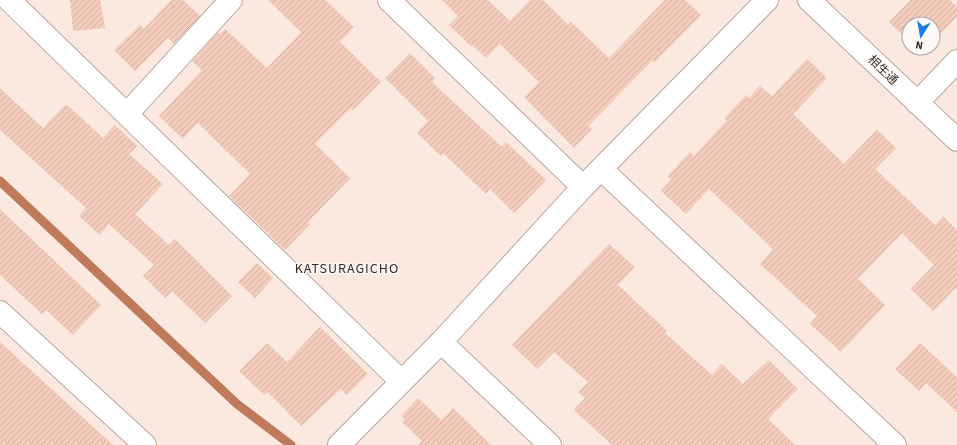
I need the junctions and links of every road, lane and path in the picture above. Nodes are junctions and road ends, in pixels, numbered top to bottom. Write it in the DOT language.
graph roads {
  1 [pos="9,0"];
  2 [pos="231,0"];
  3 [pos="389,0"];
  4 [pos="767,0"];
  5 [pos="809,0"];
  6 [pos="957,61"];
  7 [pos="917,103"];
  8 [pos="127,114"];
  9 [pos="957,140"];
  10 [pos="601,169"];
  11 [pos="583,187"];
  12 [pos="0,312"];
  13 [pos="441,342"];
  14 [pos="401,381"];
  15 [pos="145,445"];
  16 [pos="339,445"];
  17 [pos="550,445"];
  18 [pos="895,445"];
  1 -- 8 [label="street"];
  2 -- 8 [label="street"];
  3 -- 11 [label="street"];
  4 -- 10 [label="street"];
  5 -- 7 [label="street, 相生通"];
  6 -- 7 [label="street"];
  7 -- 9 [label="street, 相生通"];
  8 -- 14 [label="street"];
  10 -- 11 [label="street"];
  10 -- 18 [label="street"];
  11 -- 13 [label="street"];
  12 -- 15 [label="street"];
  13 -- 14 [label="street"];
  13 -- 17 [label="street"];
  14 -- 16 [label="street"];
}
